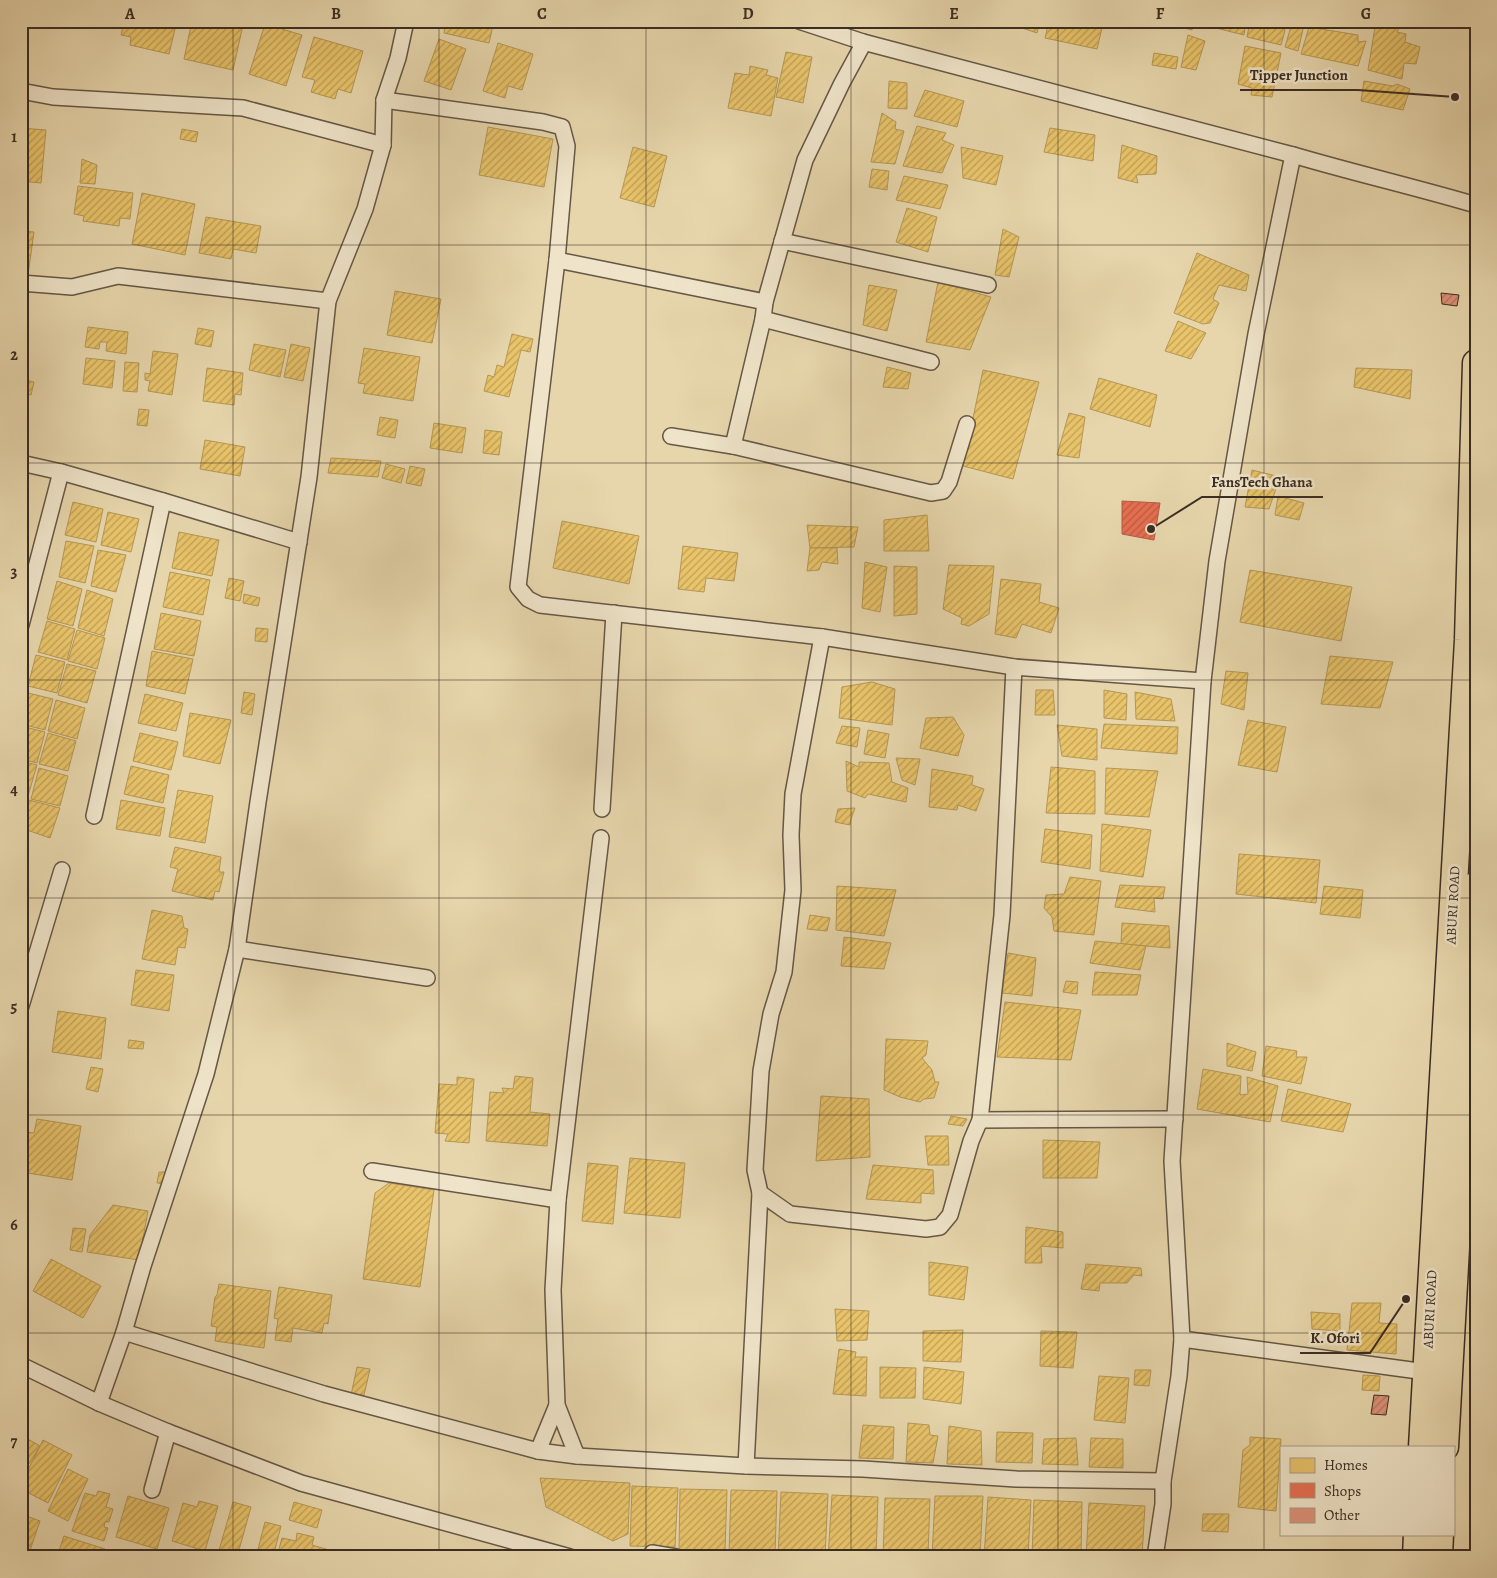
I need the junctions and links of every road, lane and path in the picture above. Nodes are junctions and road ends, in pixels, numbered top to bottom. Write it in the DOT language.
graph roads {
  1 [pos="406,21"];
  2 [pos="798,21"];
  3 [pos="863,42"];
  4 [pos="21,91"];
  5 [pos="384,100"];
  6 [pos="383,145"];
  7 [pos="1294,154"];
  8 [pos="1476,204"];
  9 [pos="782,241"];
  10 [pos="557,260"];
  11 [pos="21,283"];
  12 [pos="988,285"];
  13 [pos="328,301"];
  14 [pos="765,302"];
  15 [pos="764,319"];
  16 [pos="931,362"];
  17 [pos="1476,363"];
  18 [pos="967,424"];
  19 [pos="671,436"];
  20 [pos="733,446"];
  21 [pos="21,463"];
  22 [pos="61,472"];
  23 [pos="163,501"];
  24 [pos="299,542"];
  25 [pos="614,613"];
  26 [pos="21,625"];
  27 [pos="822,637"];
  28 [pos="1014,667"];
  29 [pos="1203,681"];
  30 [pos="602,809"];
  31 [pos="94,816"];
  32 [pos="601,838"];
  33 [pos="62,870"];
  34 [pos="1476,884"];
  35 [pos="237,949"];
  36 [pos="427,978"];
  37 [pos="21,1006"];
  38 [pos="1471,1069"];
  39 [pos="1175,1119"];
  40 [pos="980,1120"];
  41 [pos="372,1171"];
  42 [pos="760,1193"];
  43 [pos="558,1200"];
  44 [pos="124,1332"];
  45 [pos="1182,1339"];
  46 [pos="21,1365"];
  47 [pos="1426,1372"];
  48 [pos="99,1402"];
  49 [pos="557,1405"];
  50 [pos="168,1432"];
  51 [pos="1422,1446"];
  52 [pos="1445,1446"];
  53 [pos="538,1451"];
  54 [pos="577,1456"];
  55 [pos="746,1466"];
  56 [pos="1163,1481"];
  57 [pos="152,1490"];
  58 [pos="1417,1536"];
  59 [pos="1440,1536"];
  60 [pos="652,1552"];
  61 [pos="570,1557"];
  62 [pos="676,1557"];
  63 [pos="1155,1557"];
  64 [pos="1416,1557"];
  65 [pos="1439,1557"];
  1 -- 5 [label="street"];
  2 -- 3 [label="street"];
  3 -- 7 [label="street"];
  3 -- 9 [label="street"];
  4 -- 6 [label="street"];
  5 -- 6 [label="street"];
  5 -- 10 [label="street"];
  6 -- 13 [label="street"];
  7 -- 8 [label="street"];
  7 -- 29 [label="street"];
  9 -- 12 [label="street"];
  9 -- 14 [label="street"];
  10 -- 14 [label="street"];
  10 -- 25 [label="street"];
  11 -- 13 [label="street"];
  13 -- 24 [label="street"];
  14 -- 15 [label="street"];
  15 -- 16 [label="street"];
  15 -- 20 [label="street"];
  17 -- 47 [label="highway, ABURI ROAD"];
  18 -- 20 [label="street"];
  19 -- 20 [label="street"];
  21 -- 22 [label="street"];
  22 -- 23 [label="street"];
  22 -- 26 [label="street"];
  23 -- 24 [label="street"];
  23 -- 31 [label="street"];
  24 -- 35 [label="street"];
  25 -- 27 [label="street"];
  25 -- 30 [label="street"];
  27 -- 28 [label="street"];
  27 -- 42 [label="street"];
  28 -- 29 [label="street"];
  28 -- 40 [label="street"];
  29 -- 39 [label="street"];
  32 -- 43 [label="street"];
  33 -- 37 [label="street"];
  34 -- 38 [label="highway, ABURI ROAD"];
  35 -- 36 [label="street"];
  35 -- 44 [label="street"];
  38 -- 52 [label="highway, ABURI ROAD"];
  39 -- 40 [label="street"];
  39 -- 45 [label="street"];
  40 -- 42 [label="street"];
  41 -- 43 [label="street"];
  42 -- 55 [label="street"];
  43 -- 49 [label="street"];
  44 -- 48 [label="street"];
  44 -- 53 [label="street"];
  45 -- 47 [label="street"];
  45 -- 56 [label="street"];
  46 -- 48 [label="street"];
  47 -- 51 [label="highway, ABURI ROAD"];
  48 -- 50 [label="street"];
  49 -- 53 [label="street"];
  49 -- 54 [label="street"];
  50 -- 57 [label="street"];
  50 -- 61 [label="street"];
  53 -- 54 [label="street"];
  54 -- 55 [label="street"];
  55 -- 56 [label="street"];
  56 -- 63 [label="street"];
  58 -- 64 [label="highway"];
  59 -- 65 [label="highway"];
  60 -- 62 [label="street"];
}
